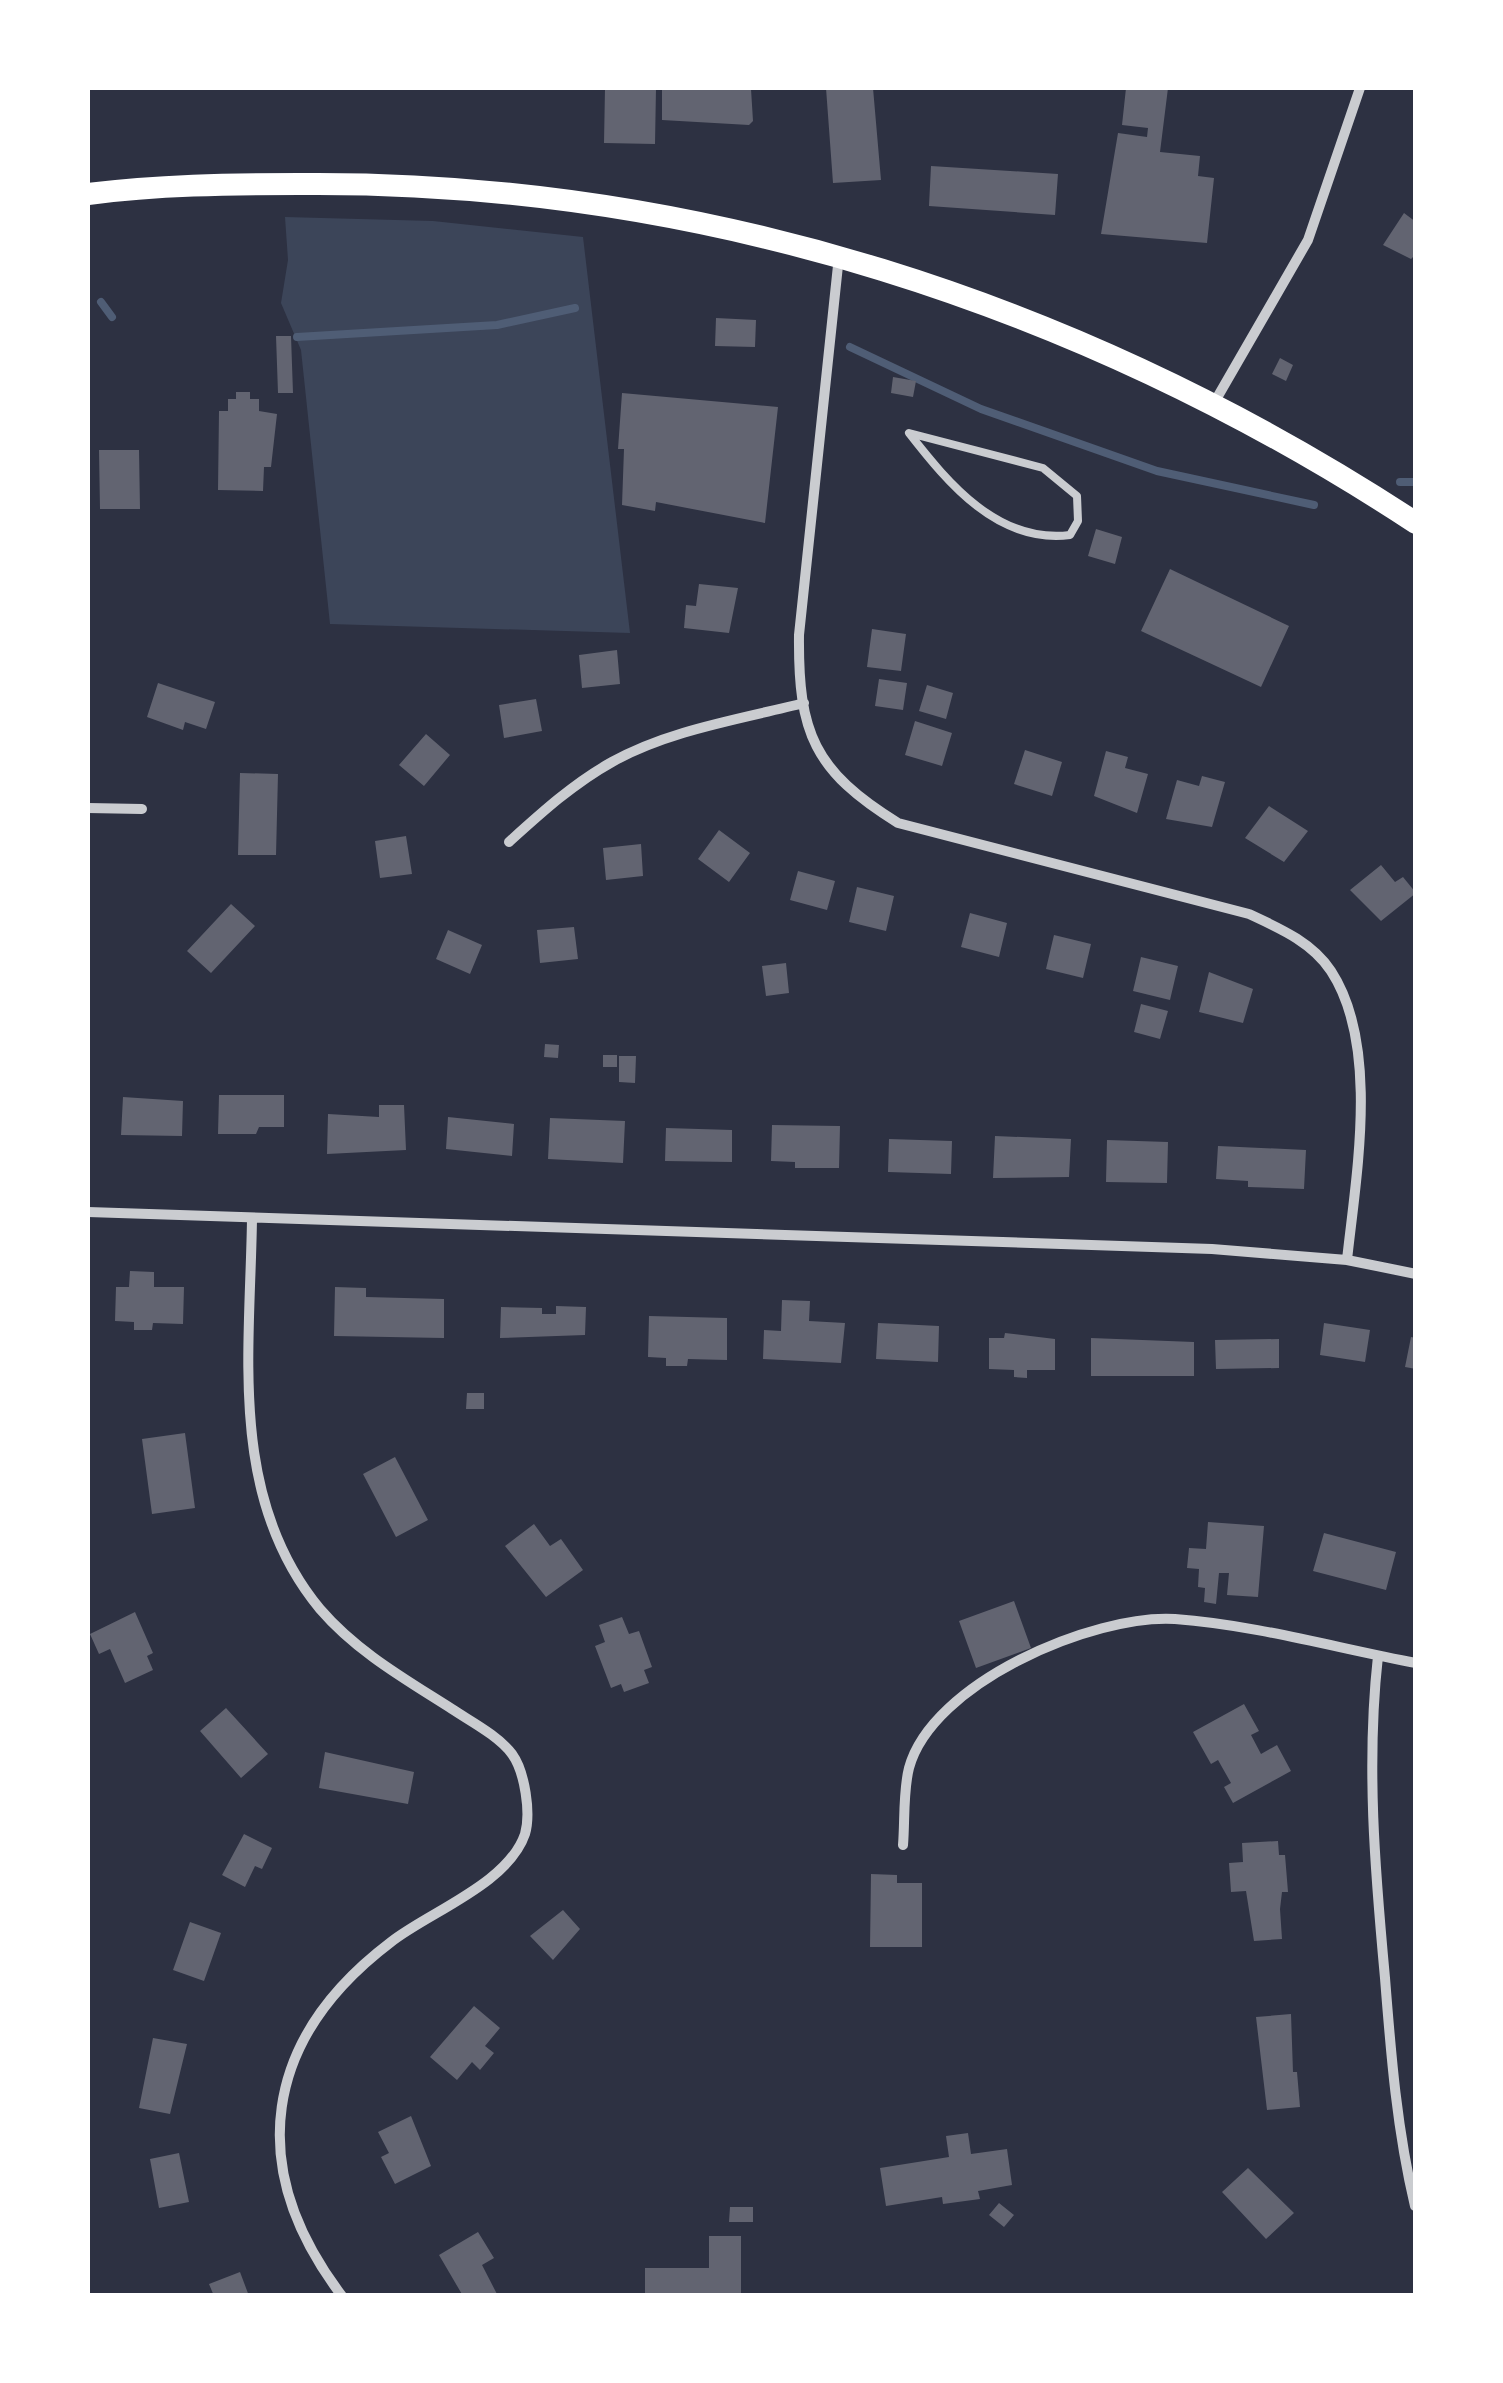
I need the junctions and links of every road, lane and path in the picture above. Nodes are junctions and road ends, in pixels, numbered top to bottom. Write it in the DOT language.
graph roads {
  1 [pos="1360,88"];
  2 [pos="88,194"];
  3 [pos="840,255"];
  4 [pos="1214,404"];
  5 [pos="908,433"];
  6 [pos="1416,523"];
  7 [pos="804,704"];
  8 [pos="88,808"];
  9 [pos="142,809"];
  10 [pos="509,842"];
  11 [pos="88,1212"];
  12 [pos="252,1219"];
  13 [pos="1347,1260"];
  14 [pos="1416,1274"];
  15 [pos="1378,1656"];
  16 [pos="1416,1663"];
  17 [pos="904,1844"];
  18 [pos="1415,2206"];
  19 [pos="342,2296"];
  1 -- 4 [label="street"];
  2 -- 3 [label="main road"];
  3 -- 4 [label="main road"];
  3 -- 7 [label="street"];
  4 -- 6 [label="main road"];
  5 -- 5 [label="lane"];
  7 -- 10 [label="street"];
  7 -- 13 [label="street"];
  8 -- 9 [label="street"];
  11 -- 12 [label="street"];
  12 -- 13 [label="street"];
  12 -- 19 [label="street"];
  13 -- 14 [label="street"];
  15 -- 16 [label="street"];
  15 -- 17 [label="street"];
  15 -- 18 [label="street"];
}
